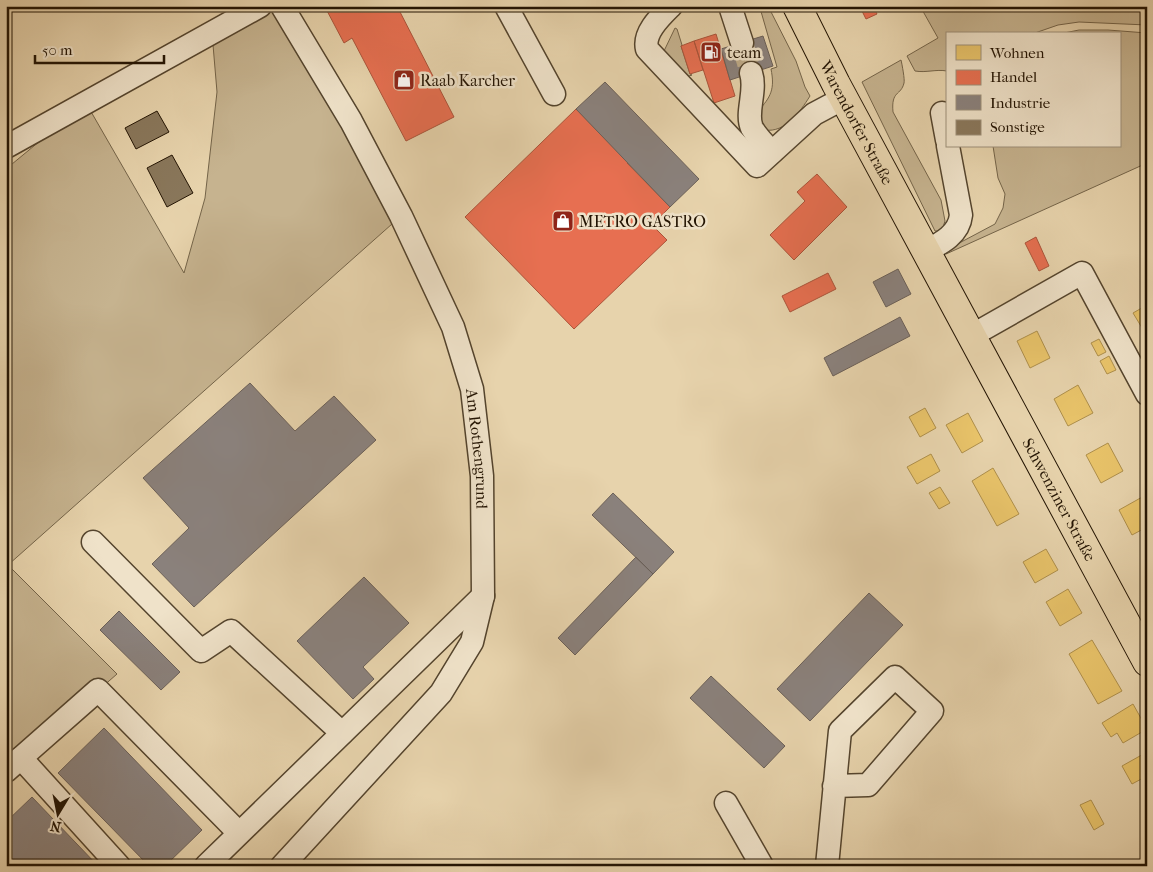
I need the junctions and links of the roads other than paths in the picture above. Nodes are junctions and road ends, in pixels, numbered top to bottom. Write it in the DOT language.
graph roads {
  1 [pos="260,6"];
  2 [pos="282,6"];
  3 [pos="506,6"];
  4 [pos="670,6"];
  5 [pos="730,6"];
  6 [pos="797,6"];
  7 [pos="742,43"];
  8 [pos="751,73"];
  9 [pos="554,94"];
  10 [pos="844,98"];
  11 [pos="942,113"];
  12 [pos="946,135"];
  13 [pos="6,147"];
  14 [pos="948,148"];
  15 [pos="772,152"];
  16 [pos="923,245"];
  17 [pos="971,336"];
  18 [pos="1147,394"];
  19 [pos="93,542"];
  20 [pos="483,596"];
  21 [pos="1147,662"];
  22 [pos="342,733"];
  23 [pos="14,764"];
  24 [pos="834,786"];
  25 [pos="726,803"];
  26 [pos="239,833"];
  27 [pos="119,866"];
  28 [pos="206,866"];
  29 [pos="282,866"];
  30 [pos="762,866"];
  31 [pos="827,866"];
  1 -- 13 [label="street"];
  2 -- 20 [label="street, Am Rothengrund"];
  3 -- 9 [label="street"];
  4 -- 15 [label="street"];
  5 -- 7 [label="street"];
  6 -- 10 [label="main road, Warendorfer Straße"];
  8 -- 15 [label="street"];
  10 -- 15 [label="street"];
  10 -- 16 [label="main road, Warendorfer Straße"];
  11 -- 12 [label="street"];
  14 -- 16 [label="street"];
  16 -- 17 [label="main road, Schwenziner Straße"];
  17 -- 18 [label="street"];
  17 -- 21 [label="main road, Schwenziner Straße"];
  19 -- 22 [label="street"];
  20 -- 22 [label="street"];
  20 -- 29 [label="street, Am Rothengrund"];
  22 -- 26 [label="street"];
  23 -- 26 [label="street"];
  23 -- 27 [label="street"];
  24 -- 24 [label="street"];
  24 -- 31 [label="street"];
  25 -- 30 [label="street"];
  26 -- 28 [label="street"];
}
